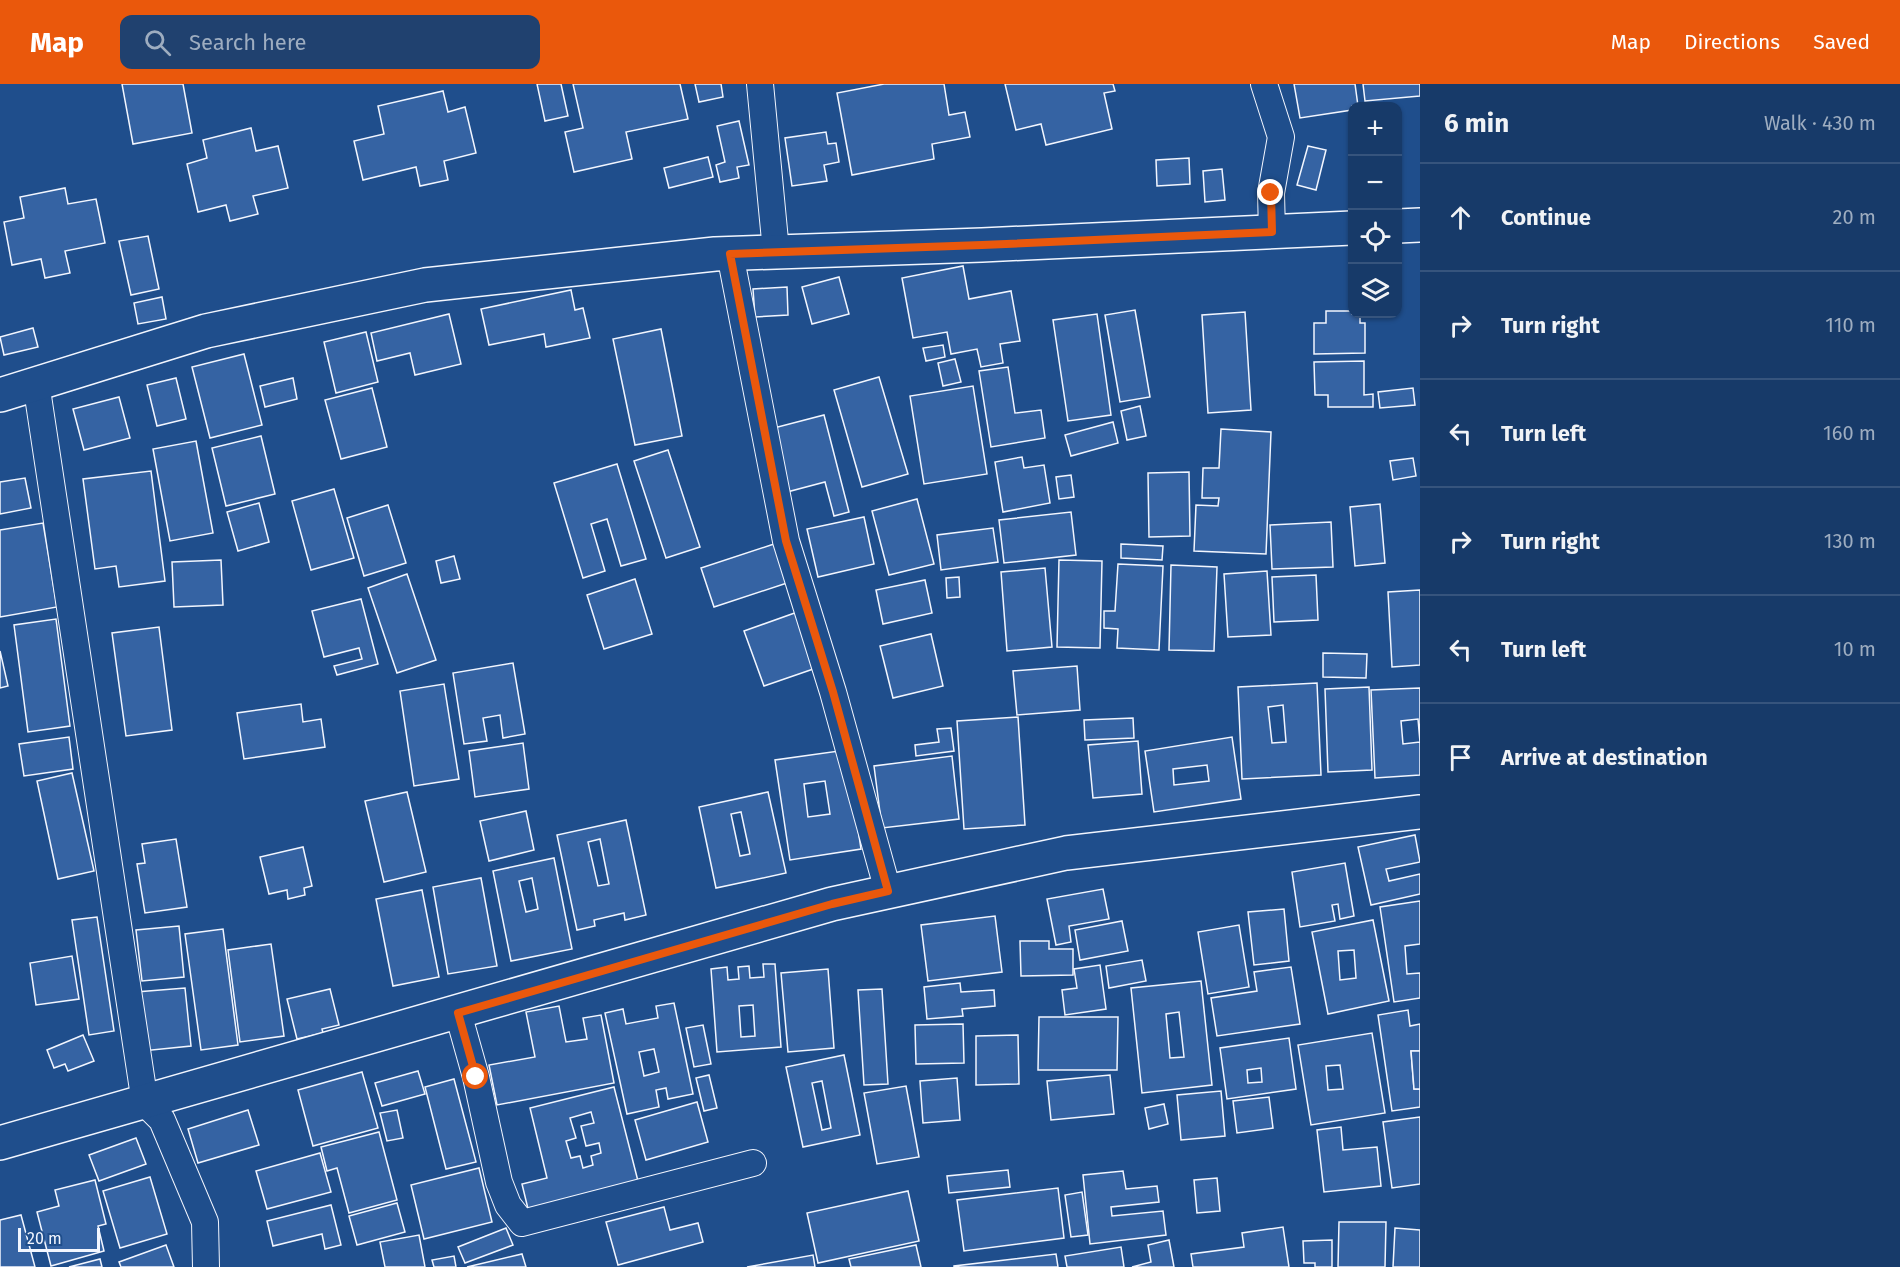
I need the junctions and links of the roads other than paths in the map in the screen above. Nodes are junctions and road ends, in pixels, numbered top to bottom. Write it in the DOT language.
graph roads {
  1 [pos="760,84"];
  2 [pos="1264,84"];
  3 [pos="1420,225"];
  4 [pos="1402,226"];
  5 [pos="1348,228"];
  6 [pos="1272,232"];
  7 [pos="776,251"];
  8 [pos="730,254"];
  9 [pos="36,383"];
  10 [pos="0,395"];
  11 [pos="1420,812"];
  12 [pos="888,891"];
  13 [pos="458,1013"];
  14 [pos="145,1103"];
  15 [pos="0,1143"];
  16 [pos="753,1163"];
  17 [pos="206,1267"];
  1 -- 7 [label="street"];
  2 -- 6 [label="street"];
  3 -- 4 [label="main road"];
  5 -- 6 [label="main road"];
  6 -- 7 [label="main road"];
  7 -- 8 [label="main road"];
  8 -- 9 [label="main road"];
  8 -- 12 [label="street"];
  9 -- 10 [label="main road"];
  9 -- 14 [label="street"];
  11 -- 12 [label="main road"];
  12 -- 13 [label="main road"];
  13 -- 14 [label="main road"];
  13 -- 16 [label="street"];
  14 -- 15 [label="main road"];
  14 -- 17 [label="street"];
}
